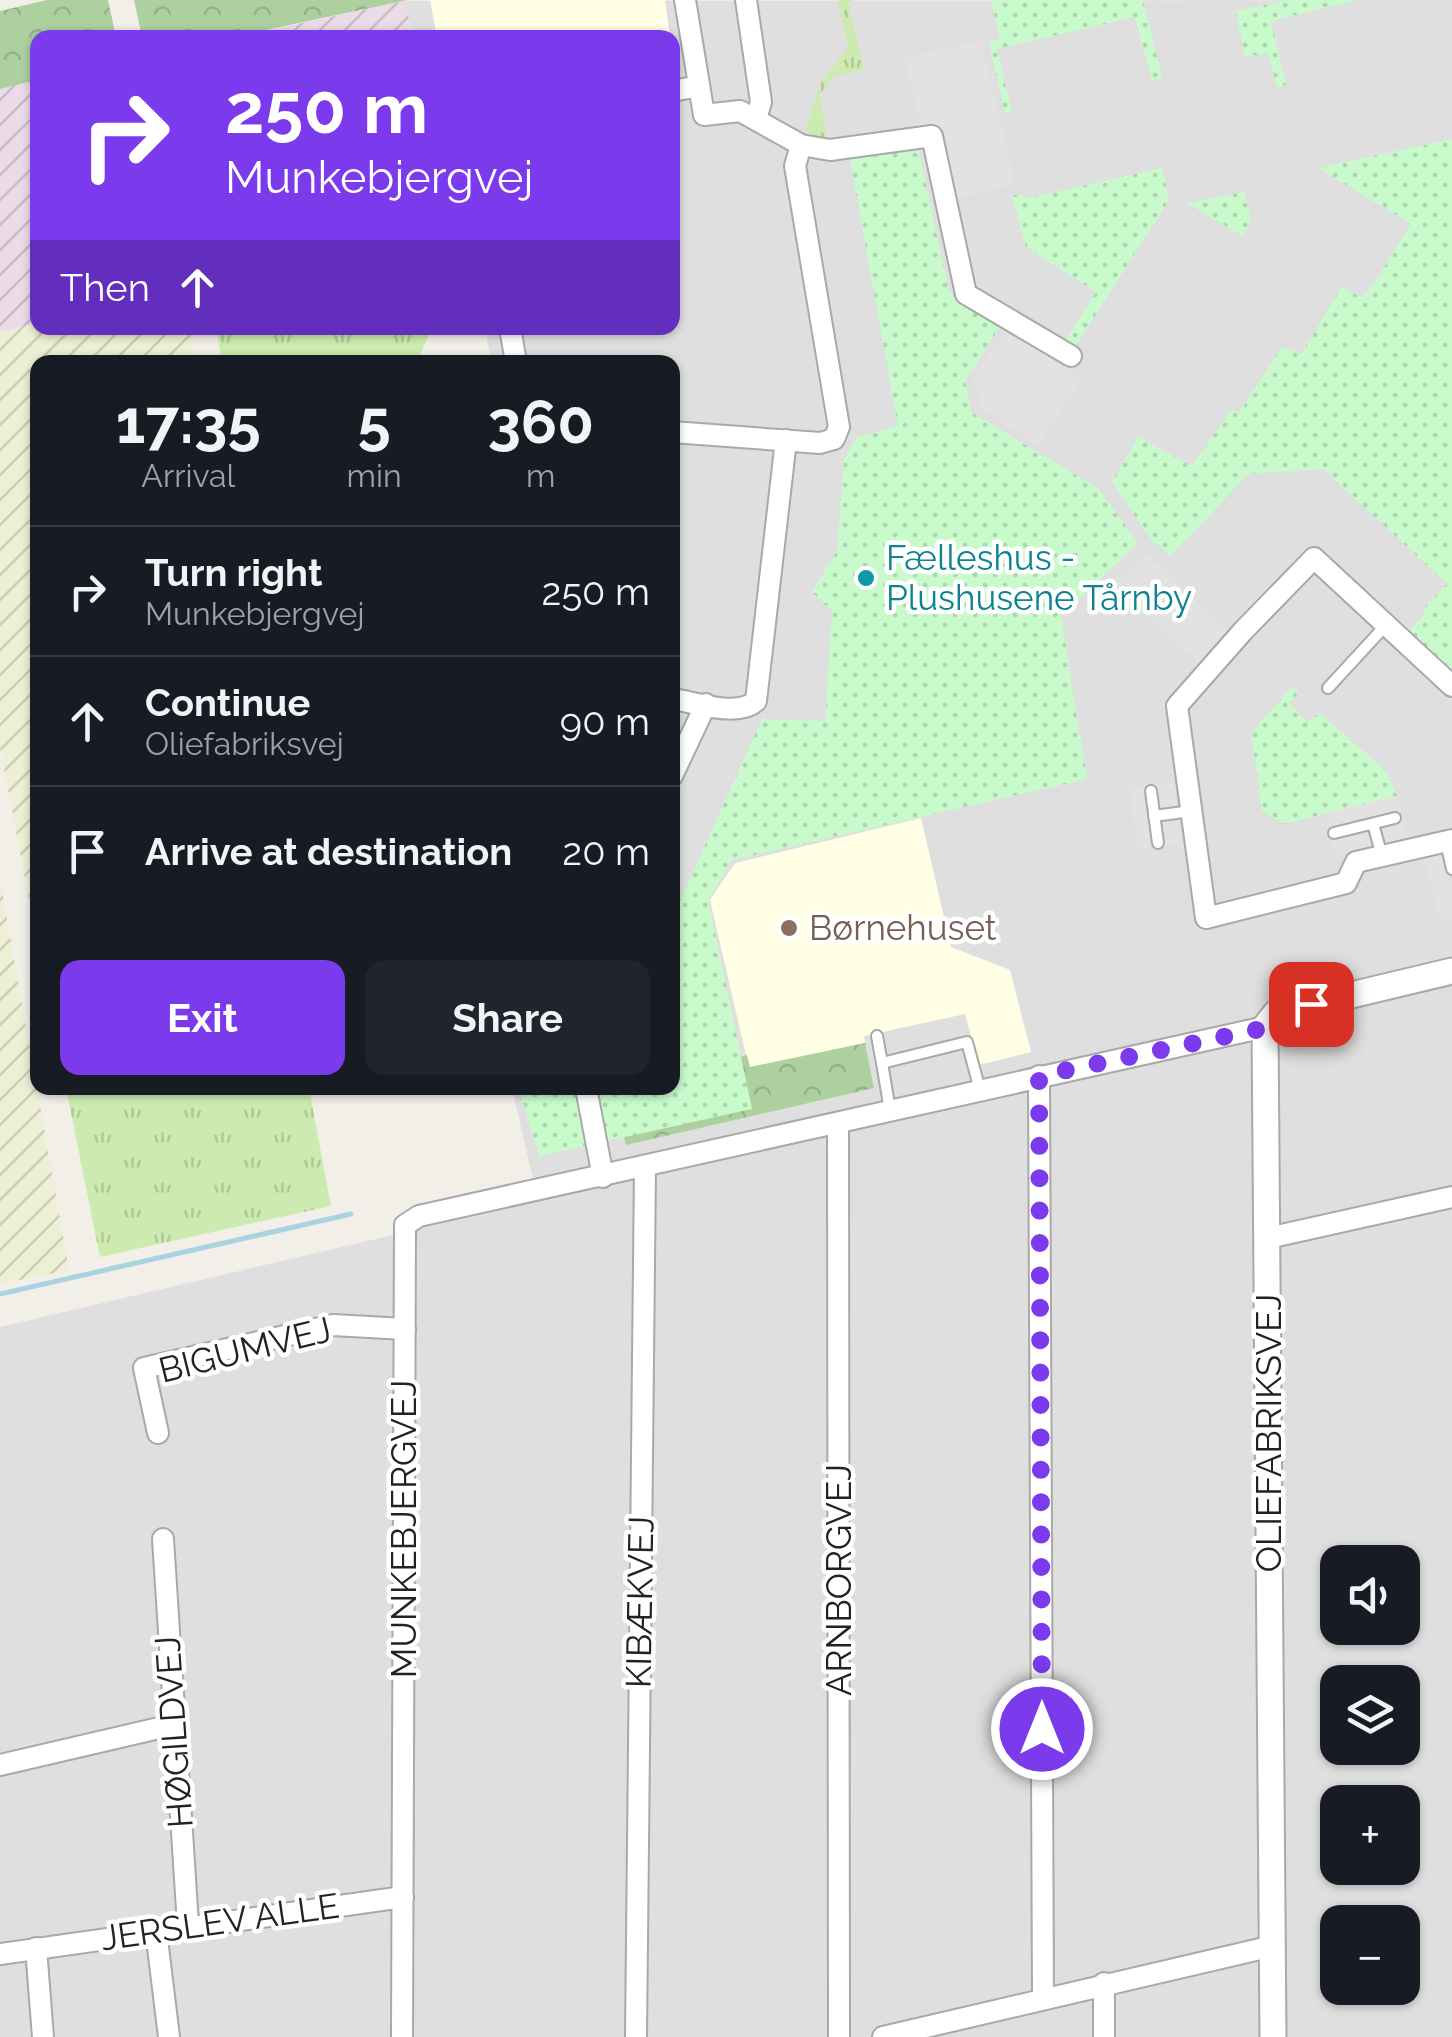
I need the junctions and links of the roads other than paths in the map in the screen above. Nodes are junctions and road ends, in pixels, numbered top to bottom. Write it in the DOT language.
graph roads {
  1 [pos="685,0"];
  2 [pos="746,0"];
  3 [pos="699,86"];
  4 [pos="680,90"];
  5 [pos="756,119"];
  6 [pos="801,145"];
  7 [pos="1071,356"];
  8 [pos="680,433"];
  9 [pos="786,440"];
  10 [pos="1386,625"];
  11 [pos="1452,686"];
  12 [pos="1328,688"];
  13 [pos="680,699"];
  14 [pos="706,704"];
  15 [pos="680,759"];
  16 [pos="1151,792"];
  17 [pos="1191,812"];
  18 [pos="1154,816"];
  19 [pos="1395,818"];
  20 [pos="1373,824"];
  21 [pos="1334,833"];
  22 [pos="1449,841"];
  23 [pos="1158,843"];
  24 [pos="1382,856"];
  25 [pos="1452,868"];
  26 [pos="1452,971"];
  27 [pos="1265,1028"];
  28 [pos="877,1036"];
  29 [pos="882,1063"];
  30 [pos="1039,1076"];
  31 [pos="980,1090"];
  32 [pos="587,1095"];
  33 [pos="890,1111"];
  34 [pos="838,1123"];
  35 [pos="645,1167"];
  36 [pos="603,1177"];
  37 [pos="1452,1197"];
  38 [pos="1268,1238"];
  39 [pos="405,1329"];
  40 [pos="158,1432"];
  41 [pos="162,1539"];
  42 [pos="172,1725"];
  43 [pos="0,1765"];
  44 [pos="403,1897"];
  45 [pos="188,1925"];
  46 [pos="156,1931"];
  47 [pos="1272,1946"];
  48 [pos="36,1948"];
  49 [pos="0,1954"];
  50 [pos="1104,1983"];
  51 [pos="1043,1998"];
  52 [pos="942,2030"];
  53 [pos="43,2037"];
  54 [pos="170,2037"];
  55 [pos="402,2037"];
  56 [pos="636,2037"];
  57 [pos="839,2037"];
  58 [pos="883,2037"];
  59 [pos="1104,2037"];
  60 [pos="1273,2037"];
  1 -- 3 [label="street"];
  2 -- 5 [label="street"];
  3 -- 4 [label="street"];
  3 -- 5 [label="street"];
  5 -- 6 [label="street"];
  6 -- 7 [label="street"];
  6 -- 9 [label="street"];
  8 -- 9 [label="street"];
  9 -- 14 [label="street"];
  10 -- 11 [label="street"];
  10 -- 12 [label="lane"];
  10 -- 17 [label="street"];
  13 -- 14 [label="street"];
  14 -- 15 [label="street"];
  16 -- 18 [label="lane"];
  17 -- 18 [label="lane"];
  17 -- 24 [label="street"];
  18 -- 23 [label="lane"];
  19 -- 20 [label="lane"];
  20 -- 21 [label="lane"];
  20 -- 24 [label="lane"];
  22 -- 24 [label="street"];
  22 -- 25 [label="lane"];
  26 -- 27 [label="street"];
  27 -- 30 [label="street, MUNKEBJERGVEJ"];
  27 -- 38 [label="street, OLIEFABRIKSVEJ"];
  28 -- 29 [label="lane"];
  29 -- 31 [label="lane"];
  29 -- 33 [label="lane"];
  30 -- 31 [label="street, MUNKEBJERGVEJ"];
  30 -- 51 [label="street"];
  31 -- 33 [label="street, MUNKEBJERGVEJ"];
  32 -- 36 [label="street"];
  33 -- 34 [label="street, MUNKEBJERGVEJ"];
  34 -- 35 [label="street, MUNKEBJERGVEJ"];
  34 -- 57 [label="street, ARNBORGVEJ"];
  35 -- 36 [label="street, MUNKEBJERGVEJ"];
  35 -- 56 [label="street, KIBÆKVEJ"];
  36 -- 39 [label="street, MUNKEBJERGVEJ"];
  37 -- 38 [label="street"];
  38 -- 47 [label="street, OLIEFABRIKSVEJ"];
  39 -- 40 [label="street, BIGUMVEJ"];
  39 -- 44 [label="street, MUNKEBJERGVEJ"];
  41 -- 42 [label="street, HØGILDVEJ"];
  42 -- 43 [label="street"];
  42 -- 45 [label="street, HØGILDVEJ"];
  44 -- 45 [label="street, JERSLEV ALLE"];
  44 -- 55 [label="street, MUNKEBJERGVEJ"];
  45 -- 46 [label="street, JERSLEV ALLE"];
  46 -- 48 [label="street, JERSLEV ALLE"];
  46 -- 54 [label="street"];
  47 -- 50 [label="street"];
  47 -- 60 [label="street, OLIEFABRIKSVEJ"];
  48 -- 49 [label="street, JERSLEV ALLE"];
  48 -- 53 [label="street"];
  50 -- 51 [label="street"];
  50 -- 59 [label="street"];
  51 -- 52 [label="street"];
  52 -- 58 [label="street"];
}
